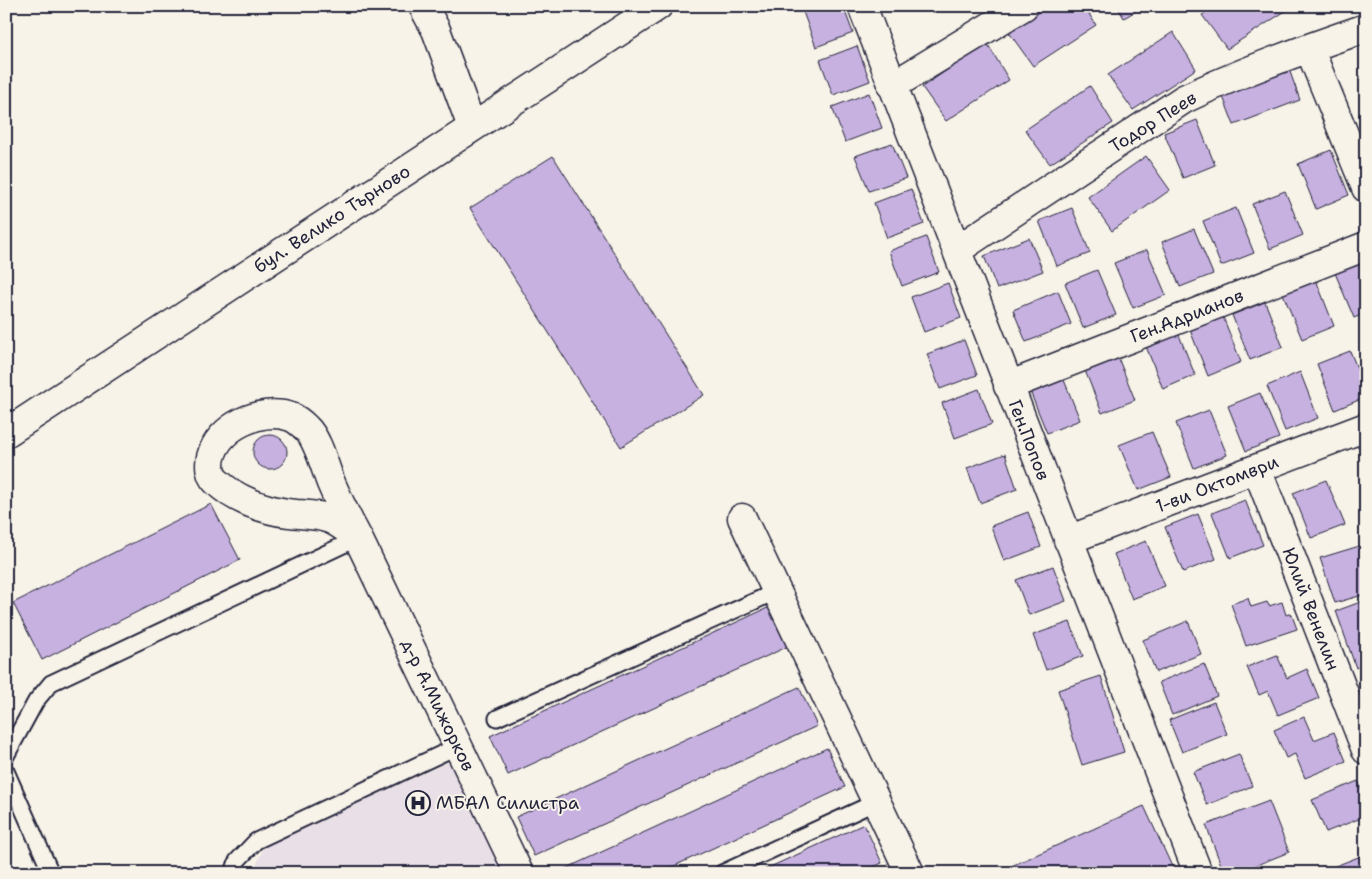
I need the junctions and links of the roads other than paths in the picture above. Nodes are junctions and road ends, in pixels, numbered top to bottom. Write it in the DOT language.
graph roads {
  1 [pos="422,6"];
  2 [pos="658,6"];
  3 [pos="862,6"];
  4 [pos="1024,6"];
  5 [pos="1366,28"];
  6 [pos="1309,48"];
  7 [pos="892,86"];
  8 [pos="472,127"];
  9 [pos="1366,188"];
  10 [pos="1366,246"];
  11 [pos="957,250"];
  12 [pos="1008,386"];
  13 [pos="1366,427"];
  14 [pos="6,433"];
  15 [pos="1257,469"];
  16 [pos="742,518"];
  17 [pos="358,538"];
  18 [pos="1068,540"];
  19 [pos="777,591"];
  20 [pos="497,718"];
  21 [pos="458,746"];
  22 [pos="1366,750"];
  23 [pos="6,756"];
  24 [pos="6,771"];
  25 [pos="876,802"];
  26 [pos="51,873"];
  27 [pos="233,873"];
  28 [pos="519,873"];
  29 [pos="722,873"];
  30 [pos="910,873"];
  31 [pos="1198,873"];
  1 -- 8 [label="street"];
  2 -- 8 [label="street, бул. Велико Търново"];
  3 -- 7 [label="street, Ген.Попов"];
  4 -- 7 [label="street"];
  5 -- 6 [label="street, Тодор Пеев"];
  6 -- 9 [label="street"];
  6 -- 11 [label="street, Тодор Пеев"];
  7 -- 11 [label="street, Ген.Попов"];
  8 -- 14 [label="street, бул. Велико Търново"];
  10 -- 12 [label="street, Ген.Адрианов"];
  11 -- 12 [label="street, Ген.Попов"];
  12 -- 18 [label="street, Ген.Попов"];
  13 -- 15 [label="street, 1-ви Октомври"];
  15 -- 18 [label="street, 1-ви Октомври"];
  15 -- 22 [label="street, Юлий Венелин"];
  16 -- 19 [label="street"];
  17 -- 17 [label="street, д-р А.Мижорков"];
  17 -- 21 [label="street, д-р А.Мижорков"];
  17 -- 23 [label="lane"];
  18 -- 31 [label="street, Ген.Попов"];
  19 -- 20 [label="lane"];
  19 -- 25 [label="street"];
  21 -- 27 [label="lane"];
  21 -- 28 [label="street, д-р А.Мижорков"];
  24 -- 26 [label="lane"];
  25 -- 29 [label="lane"];
  25 -- 30 [label="street"];
}
